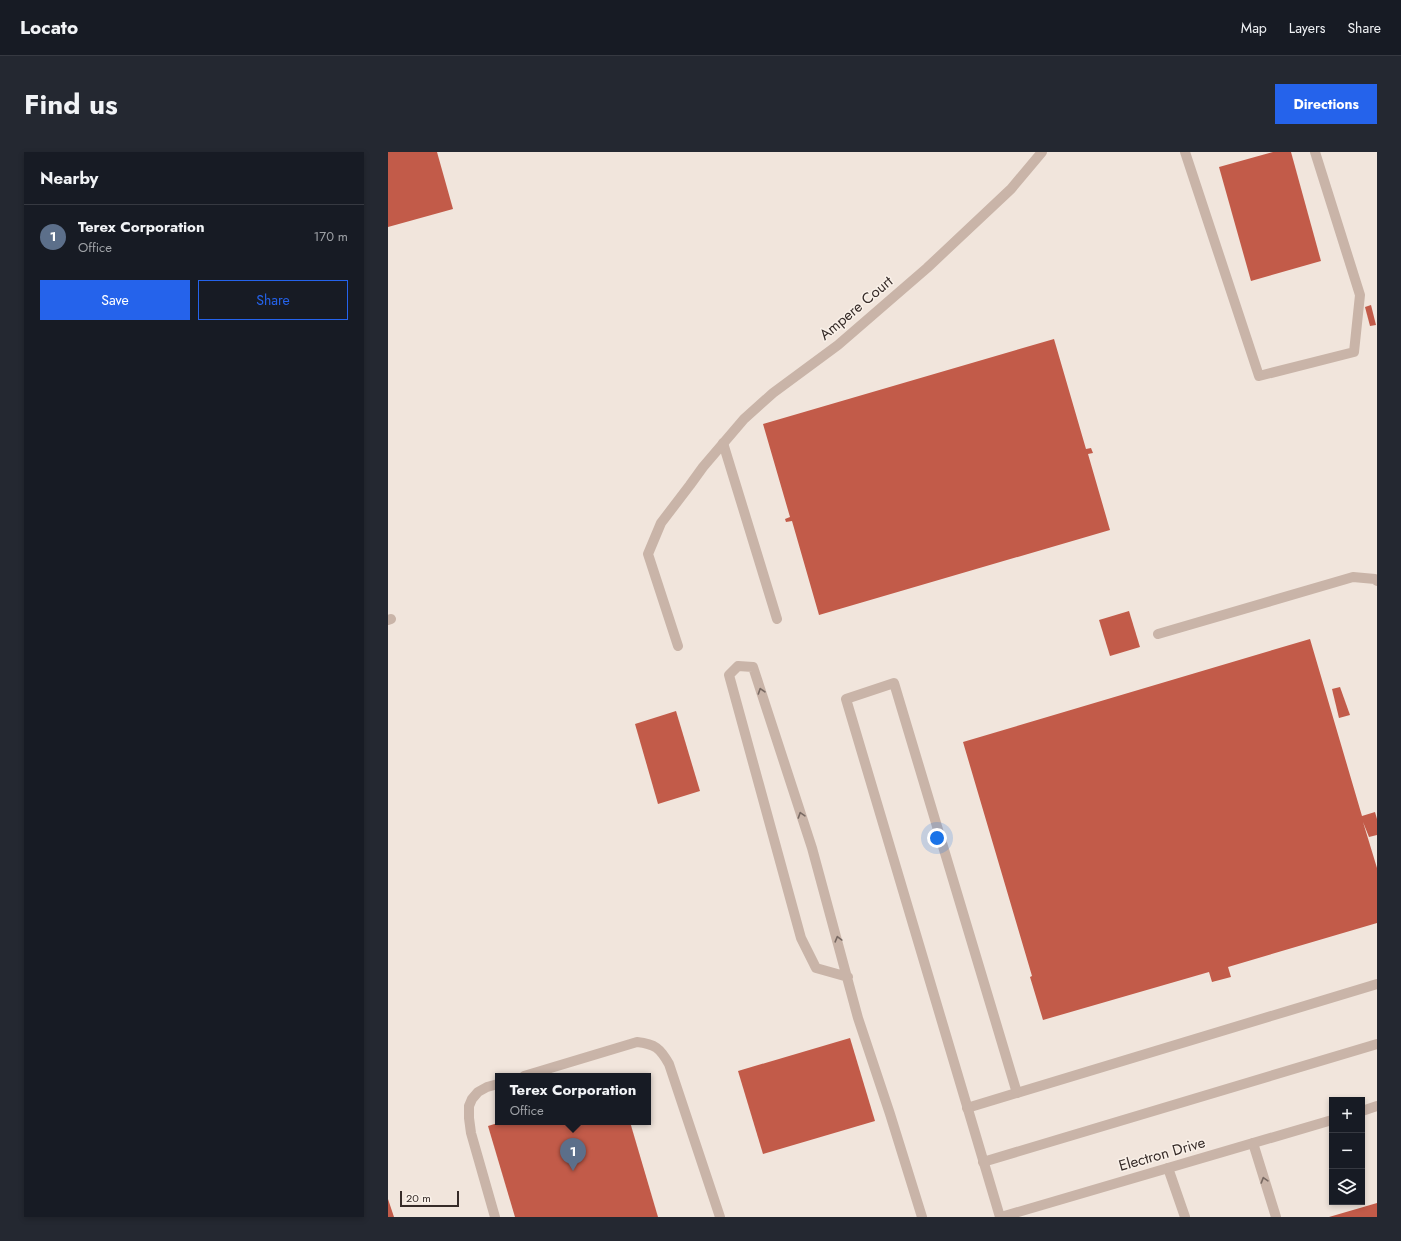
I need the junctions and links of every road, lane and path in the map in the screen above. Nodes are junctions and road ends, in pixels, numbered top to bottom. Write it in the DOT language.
graph roads {
  1 [pos="1042,152"];
  2 [pos="1185,152"];
  3 [pos="1315,152"];
  4 [pos="723,443"];
  5 [pos="1377,581"];
  6 [pos="778,620"];
  7 [pos="1158,634"];
  8 [pos="678,646"];
  9 [pos="848,977"];
  10 [pos="1377,984"];
  11 [pos="1377,1044"];
  12 [pos="534,1073"];
  13 [pos="495,1085"];
  14 [pos="1017,1093"];
  15 [pos="1377,1106"];
  16 [pos="967,1108"];
  17 [pos="1365,1110"];
  18 [pos="1329,1121"];
  19 [pos="1253,1143"];
  20 [pos="984,1162"];
  21 [pos="1168,1168"];
  22 [pos="495,1217"];
  23 [pos="720,1217"];
  24 [pos="922,1217"];
  25 [pos="1001,1217"];
  26 [pos="1185,1217"];
  27 [pos="1276,1217"];
  1 -- 4 [label="street, Ampere Court"];
  2 -- 3 [label="street"];
  4 -- 6 [label="street"];
  4 -- 8 [label="street, Ampere Court"];
  5 -- 7 [label="street"];
  9 -- 9 [label="street, one-way"];
  9 -- 24 [label="street"];
  10 -- 14 [label="street"];
  11 -- 20 [label="street"];
  12 -- 23 [label="street"];
  13 -- 22 [label="street"];
  14 -- 16 [label="street"];
  14 -- 16 [label="street"];
  15 -- 17 [label="street"];
  16 -- 20 [label="street"];
  18 -- 19 [label="street, Electron Drive"];
  19 -- 21 [label="street, Electron Drive"];
  27 -- 19 [label="street, one-way"];
  20 -- 25 [label="street"];
  21 -- 25 [label="street, Electron Drive"];
  21 -- 26 [label="street"];
}
